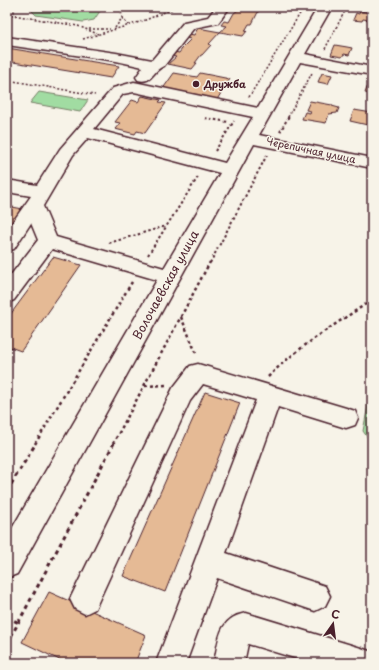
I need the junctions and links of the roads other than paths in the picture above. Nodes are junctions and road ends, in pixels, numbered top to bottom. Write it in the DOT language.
graph roads {
  1 [pos="223,7"];
  2 [pos="308,7"];
  3 [pos="325,8"];
  4 [pos="7,41"];
  5 [pos="296,57"];
  6 [pos="153,65"];
  7 [pos="372,71"];
  8 [pos="134,87"];
  9 [pos="264,114"];
  10 [pos="85,132"];
  11 [pos="250,138"];
  12 [pos="372,163"];
  13 [pos="230,170"];
  14 [pos="7,186"];
  15 [pos="38,199"];
  16 [pos="48,241"];
  17 [pos="7,244"];
  18 [pos="171,277"];
  19 [pos="7,295"];
  20 [pos="263,393"];
  21 [pos="346,418"];
  22 [pos="208,561"];
  23 [pos="7,564"];
  24 [pos="315,596"];
  25 [pos="85,599"];
  26 [pos="171,663"];
  27 [pos="229,663"];
  28 [pos="361,663"];
  1 -- 6 [label="street"];
  2 -- 3 [label="street"];
  3 -- 5 [label="street, Волочаевская улица"];
  4 -- 6 [label="street"];
  5 -- 7 [label="street"];
  5 -- 9 [label="street, Волочаевская улица"];
  6 -- 8 [label="street"];
  8 -- 9 [label="street"];
  8 -- 10 [label="street"];
  9 -- 11 [label="street, Волочаевская улица"];
  10 -- 13 [label="street"];
  10 -- 15 [label="street"];
  11 -- 12 [label="street, Черепичная улица"];
  11 -- 13 [label="street, Волочаевская улица"];
  13 -- 18 [label="street, Волочаевская улица"];
  14 -- 15 [label="street"];
  15 -- 16 [label="street"];
  15 -- 17 [label="street"];
  16 -- 18 [label="street"];
  16 -- 19 [label="street"];
  18 -- 23 [label="street, Волочаевская улица"];
  20 -- 21 [label="street"];
  20 -- 22 [label="street"];
  20 -- 25 [label="street"];
  22 -- 24 [label="street"];
  22 -- 26 [label="street"];
  27 -- 28 [label="street"];
}
